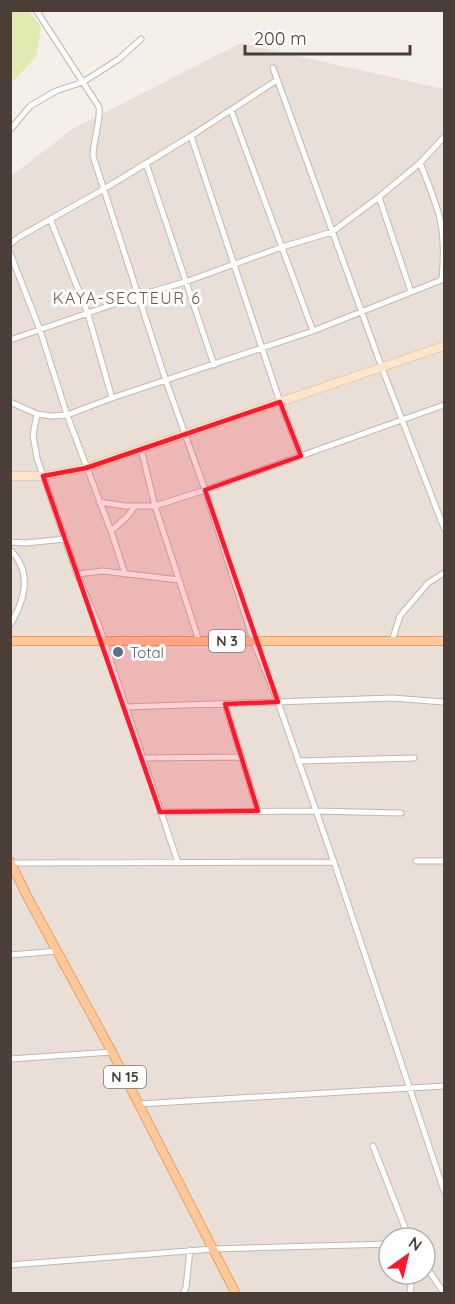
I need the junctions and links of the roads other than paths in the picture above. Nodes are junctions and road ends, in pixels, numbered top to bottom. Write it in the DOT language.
graph roads {
  1 [pos="36,10"];
  2 [pos="141,39"];
  3 [pos="273,68"];
  4 [pos="277,80"];
  5 [pos="83,82"];
  6 [pos="231,110"];
  7 [pos="10,130"];
  8 [pos="191,136"];
  9 [pos="444,137"];
  10 [pos="146,163"];
  11 [pos="420,163"];
  12 [pos="104,189"];
  13 [pos="379,197"];
  14 [pos="51,221"];
  15 [pos="332,232"];
  16 [pos="10,244"];
  17 [pos="282,247"];
  18 [pos="10,253"];
  19 [pos="234,264"];
  20 [pos="443,279"];
  21 [pos="185,282"];
  22 [pos="411,292"];
  23 [pos="137,296"];
  24 [pos="362,312"];
  25 [pos="88,314"];
  26 [pos="40,330"];
  27 [pos="312,331"];
  28 [pos="10,340"];
  29 [pos="444,346"];
  30 [pos="262,349"];
  31 [pos="214,365"];
  32 [pos="382,368"];
  33 [pos="166,381"];
  34 [pos="112,398"];
  35 [pos="10,402"];
  36 [pos="280,402"];
  37 [pos="444,405"];
  38 [pos="37,414"];
  39 [pos="67,415"];
  40 [pos="401,419"];
  41 [pos="186,434"];
  42 [pos="141,449"];
  43 [pos="301,456"];
  44 [pos="86,468"];
  45 [pos="10,476"];
  46 [pos="43,476"];
  47 [pos="205,490"];
  48 [pos="99,502"];
  49 [pos="135,506"];
  50 [pos="155,506"];
  51 [pos="444,528"];
  52 [pos="111,531"];
  53 [pos="66,539"];
  54 [pos="10,542"];
  55 [pos="24,543"];
  56 [pos="10,550"];
  57 [pos="16,555"];
  58 [pos="444,573"];
  59 [pos="77,574"];
  60 [pos="125,574"];
  61 [pos="179,580"];
  62 [pos="10,625"];
  63 [pos="253,640"];
  64 [pos="10,641"];
  65 [pos="103,641"];
  66 [pos="199,641"];
  67 [pos="392,641"];
  68 [pos="444,641"];
  69 [pos="278,702"];
  70 [pos="444,702"];
  71 [pos="225,704"];
  72 [pos="125,707"];
  73 [pos="241,757"];
  74 [pos="142,758"];
  75 [pos="414,758"];
  76 [pos="298,761"];
  77 [pos="258,811"];
  78 [pos="315,811"];
  79 [pos="160,812"];
  80 [pos="401,813"];
  81 [pos="416,861"];
  82 [pos="444,861"];
  83 [pos="333,862"];
  84 [pos="11,863"];
  85 [pos="178,863"];
  86 [pos="58,951"];
  87 [pos="10,955"];
  88 [pos="112,1052"];
  89 [pos="10,1059"];
  90 [pos="444,1086"];
  91 [pos="409,1089"];
  92 [pos="139,1104"];
  93 [pos="373,1146"];
  94 [pos="444,1191"];
  95 [pos="405,1226"];
  96 [pos="377,1244"];
  97 [pos="213,1249"];
  98 [pos="190,1250"];
  99 [pos="10,1265"];
  100 [pos="183,1293"];
  101 [pos="236,1293"];
  1 -- 5 [label="street"];
  2 -- 5 [label="street"];
  3 -- 4 [label="street"];
  4 -- 6 [label="street"];
  4 -- 15 [label="street"];
  5 -- 7 [label="street"];
  5 -- 12 [label="street"];
  6 -- 8 [label="street"];
  6 -- 17 [label="street"];
  8 -- 10 [label="street"];
  8 -- 19 [label="street"];
  9 -- 11 [label="street"];
  10 -- 12 [label="street"];
  10 -- 21 [label="street"];
  11 -- 13 [label="street"];
  11 -- 20 [label="street"];
  12 -- 14 [label="street"];
  12 -- 23 [label="street"];
  13 -- 15 [label="street"];
  13 -- 22 [label="street"];
  14 -- 16 [label="street"];
  14 -- 25 [label="street"];
  15 -- 17 [label="street"];
  15 -- 24 [label="street"];
  17 -- 19 [label="street"];
  17 -- 27 [label="street"];
  18 -- 26 [label="street"];
  19 -- 21 [label="street"];
  19 -- 30 [label="street"];
  20 -- 22 [label="street"];
  21 -- 23 [label="street"];
  21 -- 31 [label="street"];
  22 -- 24 [label="street"];
  23 -- 25 [label="street"];
  23 -- 33 [label="street"];
  24 -- 27 [label="street"];
  24 -- 32 [label="street"];
  25 -- 26 [label="street"];
  25 -- 34 [label="street"];
  26 -- 28 [label="street"];
  26 -- 39 [label="street"];
  27 -- 30 [label="street"];
  29 -- 32 [label="main road"];
  30 -- 31 [label="street"];
  30 -- 36 [label="street"];
  31 -- 33 [label="street"];
  32 -- 36 [label="main road"];
  32 -- 40 [label="street"];
  33 -- 34 [label="street"];
  33 -- 41 [label="street"];
  34 -- 39 [label="street"];
  35 -- 38 [label="street"];
  36 -- 41 [label="main road"];
  36 -- 43 [label="street"];
  37 -- 40 [label="street"];
  38 -- 39 [label="street"];
  38 -- 46 [label="street"];
  39 -- 44 [label="street"];
  40 -- 43 [label="street"];
  40 -- 51 [label="street"];
  41 -- 42 [label="main road"];
  41 -- 47 [label="street"];
  42 -- 44 [label="main road"];
  42 -- 50 [label="street"];
  43 -- 47 [label="street"];
  44 -- 46 [label="main road"];
  44 -- 48 [label="street"];
  45 -- 46 [label="main road"];
  46 -- 53 [label="street"];
  47 -- 50 [label="street"];
  47 -- 63 [label="street"];
  48 -- 49 [label="street"];
  48 -- 52 [label="street"];
  49 -- 50 [label="street"];
  49 -- 52 [label="street"];
  50 -- 61 [label="street"];
  52 -- 60 [label="street"];
  53 -- 55 [label="street"];
  53 -- 59 [label="street"];
  54 -- 55 [label="street"];
  55 -- 57 [label="street"];
  56 -- 57 [label="street"];
  57 -- 62 [label="street"];
  58 -- 67 [label="street"];
  59 -- 60 [label="street"];
  59 -- 65 [label="street"];
  60 -- 61 [label="street"];
  61 -- 66 [label="street"];
  63 -- 66 [label="main road, N 3"];
  63 -- 67 [label="main road, N 3"];
  63 -- 69 [label="street"];
  64 -- 65 [label="main road, N 3"];
  65 -- 66 [label="main road, N 3"];
  65 -- 72 [label="street"];
  67 -- 68 [label="main road, N 3"];
  69 -- 70 [label="street"];
  69 -- 71 [label="street"];
  69 -- 76 [label="street"];
  71 -- 72 [label="street"];
  71 -- 73 [label="street"];
  72 -- 74 [label="street"];
  73 -- 74 [label="street"];
  73 -- 77 [label="street"];
  74 -- 79 [label="street"];
  75 -- 76 [label="street"];
  76 -- 78 [label="street"];
  77 -- 78 [label="street"];
  77 -- 79 [label="street"];
  78 -- 80 [label="street"];
  78 -- 83 [label="street"];
  79 -- 85 [label="street"];
  81 -- 82 [label="street"];
  83 -- 85 [label="street"];
  83 -- 91 [label="street"];
  84 -- 85 [label="street"];
  84 -- 86 [label="main road, N 15"];
  86 -- 87 [label="street"];
  86 -- 88 [label="main road, N 15"];
  88 -- 89 [label="street"];
  88 -- 92 [label="main road, N 15"];
  90 -- 91 [label="street"];
  91 -- 92 [label="street"];
  91 -- 94 [label="street"];
  92 -- 97 [label="main road, N 15"];
  93 -- 95 [label="street"];
  96 -- 97 [label="street"];
  97 -- 98 [label="street"];
  97 -- 101 [label="main road, N 15"];
  98 -- 99 [label="street"];
  98 -- 100 [label="street"];
}
